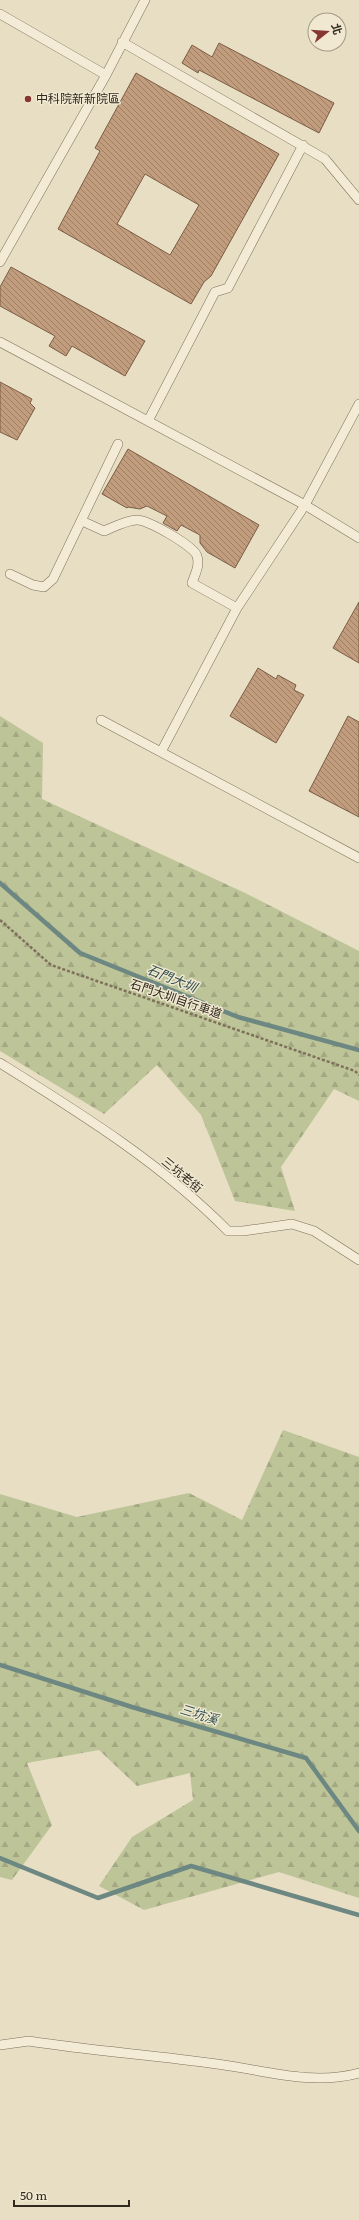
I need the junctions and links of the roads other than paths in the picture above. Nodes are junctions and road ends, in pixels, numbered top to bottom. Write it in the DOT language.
graph roads {
  1 [pos="145,0"];
  2 [pos="0,14"];
  3 [pos="122,42"];
  4 [pos="106,75"];
  5 [pos="303,146"];
  6 [pos="359,200"];
  7 [pos="0,262"];
  8 [pos="0,342"];
  9 [pos="359,404"];
  10 [pos="148,421"];
  11 [pos="118,444"];
  12 [pos="305,505"];
  13 [pos="82,521"];
  14 [pos="359,538"];
  15 [pos="10,574"];
  16 [pos="236,608"];
  17 [pos="101,720"];
  18 [pos="161,752"];
  19 [pos="359,858"];
  20 [pos="0,1063"];
  21 [pos="359,1260"];
  22 [pos="0,2044"];
  23 [pos="359,2073"];
  1 -- 3 [label="lane"];
  2 -- 4 [label="lane"];
  3 -- 4 [label="lane"];
  3 -- 5 [label="lane"];
  4 -- 7 [label="lane"];
  5 -- 6 [label="lane"];
  5 -- 10 [label="lane"];
  8 -- 10 [label="lane"];
  9 -- 12 [label="lane"];
  10 -- 12 [label="lane"];
  11 -- 13 [label="lane"];
  12 -- 14 [label="lane"];
  12 -- 16 [label="lane"];
  13 -- 15 [label="lane"];
  13 -- 16 [label="lane"];
  16 -- 18 [label="lane"];
  17 -- 18 [label="lane"];
  18 -- 19 [label="lane"];
  20 -- 21 [label="lane, 三坑老街"];
  22 -- 23 [label="lane"];
}
